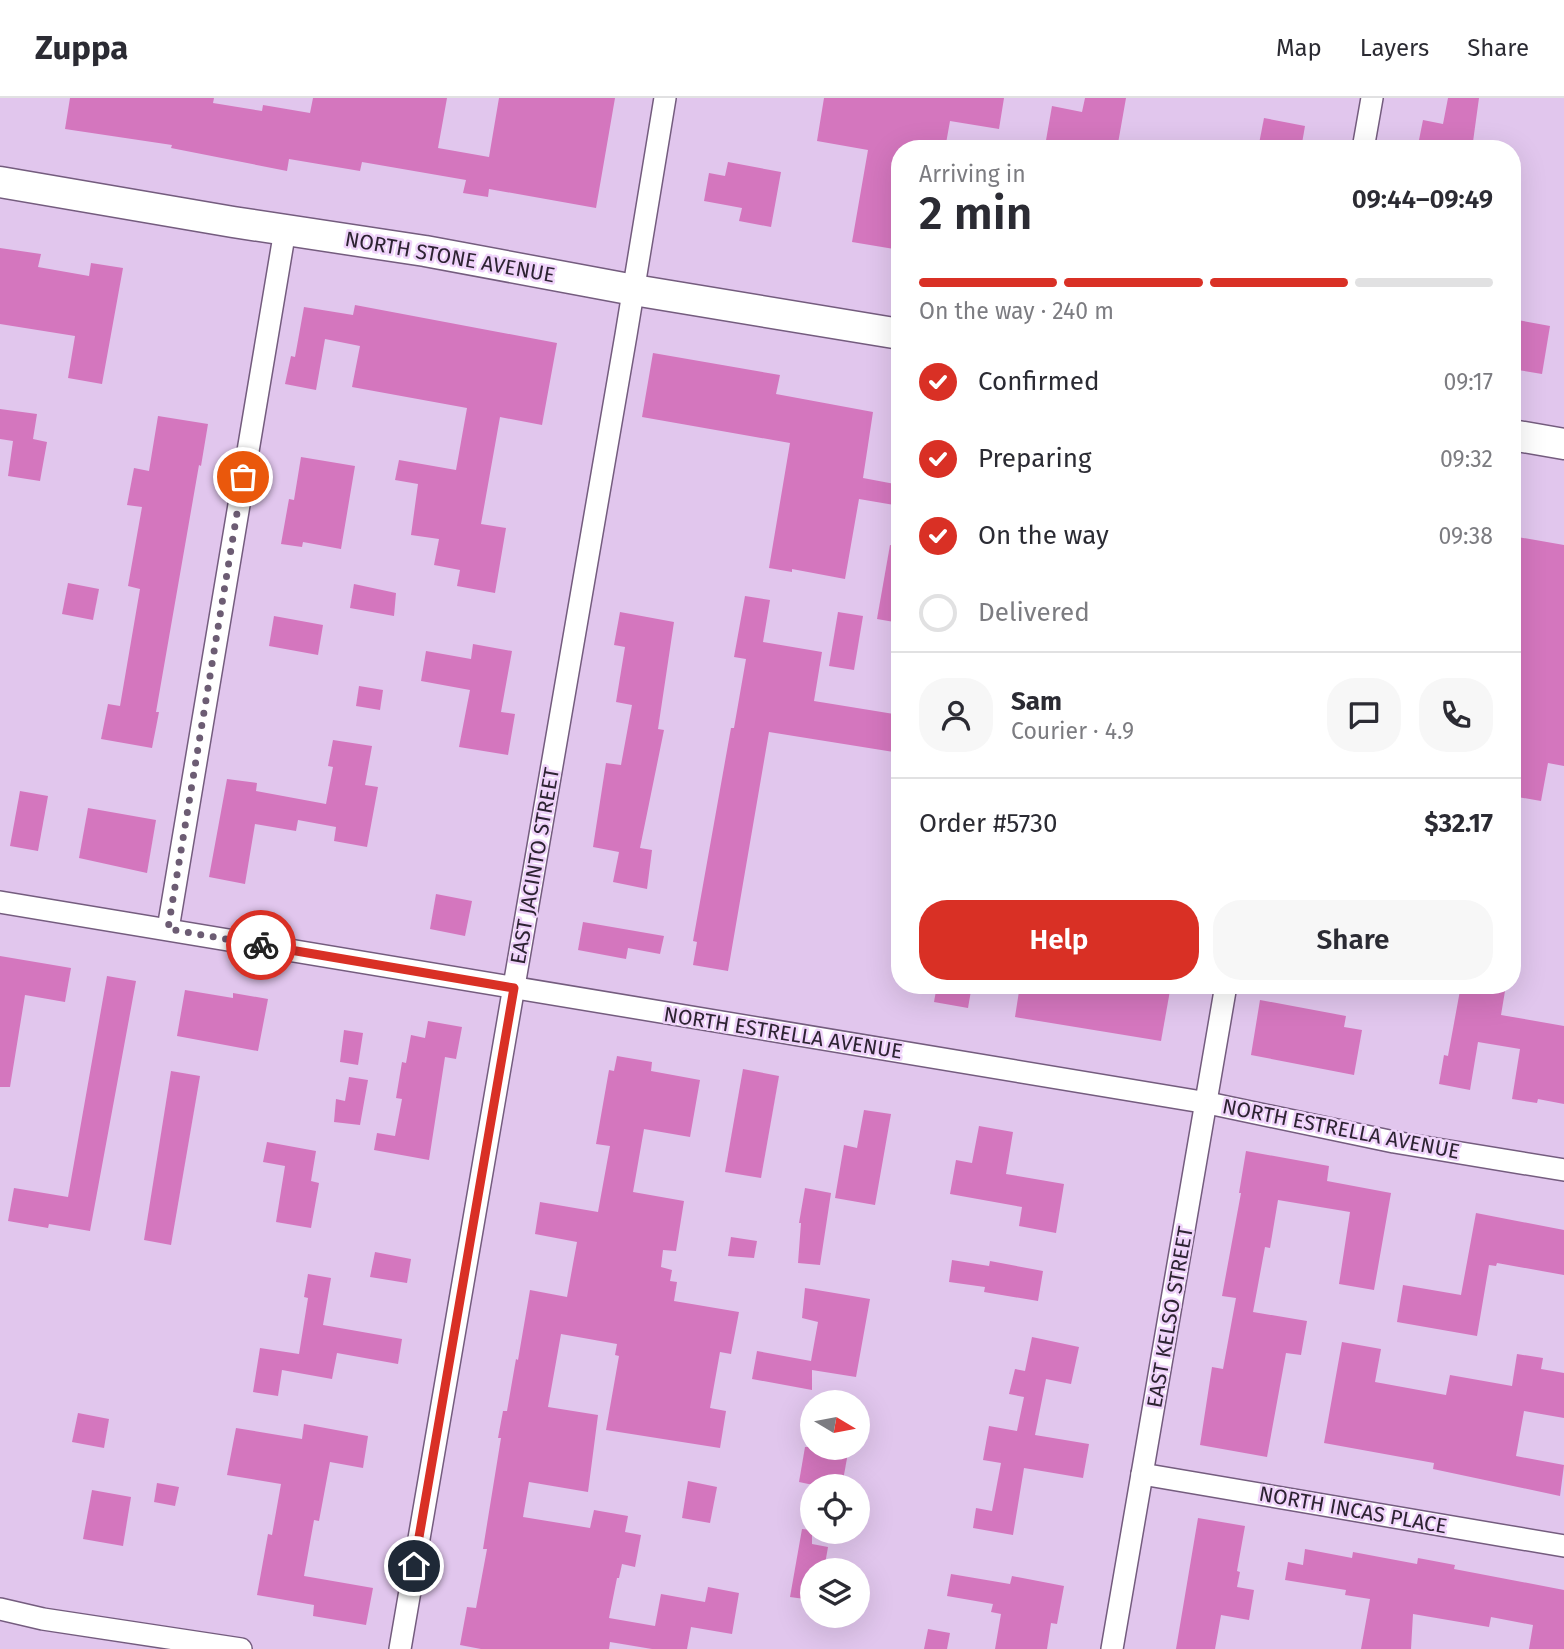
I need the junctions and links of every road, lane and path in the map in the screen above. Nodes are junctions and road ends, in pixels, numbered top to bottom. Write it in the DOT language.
graph roads {
  1 [pos="665,98"];
  2 [pos="1372,98"];
  3 [pos="1365,140"];
  4 [pos="0,182"];
  5 [pos="285,230"];
  6 [pos="634,290"];
  7 [pos="891,333"];
  8 [pos="1521,437"];
  9 [pos="1564,444"];
  10 [pos="0,902"];
  11 [pos="168,929"];
  12 [pos="514,988"];
  13 [pos="1225,994"];
  14 [pos="1208,1103"];
  15 [pos="1564,1170"];
  16 [pos="1142,1474"];
  17 [pos="1564,1546"];
  18 [pos="0,1609"];
  19 [pos="241,1649"];
  20 [pos="400,1649"];
  21 [pos="1112,1649"];
  1 -- 6 [label="street, EAST JACINTO STREET"];
  2 -- 3 [label="street"];
  4 -- 5 [label="main road, NORTH STONE AVENUE"];
  5 -- 6 [label="main road, NORTH STONE AVENUE"];
  5 -- 11 [label="street"];
  6 -- 7 [label="main road, NORTH STONE AVENUE"];
  6 -- 12 [label="street, EAST JACINTO STREET"];
  8 -- 9 [label="main road"];
  10 -- 11 [label="street, NORTH ESTRELLA AVENUE"];
  11 -- 12 [label="street, NORTH ESTRELLA AVENUE"];
  12 -- 14 [label="street, NORTH ESTRELLA AVENUE"];
  12 -- 20 [label="street, EAST JACINTO STREET"];
  13 -- 14 [label="street, EAST KELSO STREET"];
  14 -- 15 [label="street, NORTH ESTRELLA AVENUE"];
  14 -- 16 [label="street, EAST KELSO STREET"];
  16 -- 17 [label="street, NORTH INCAS PLACE"];
  16 -- 21 [label="street, EAST KELSO STREET"];
  18 -- 19 [label="street"];
}
